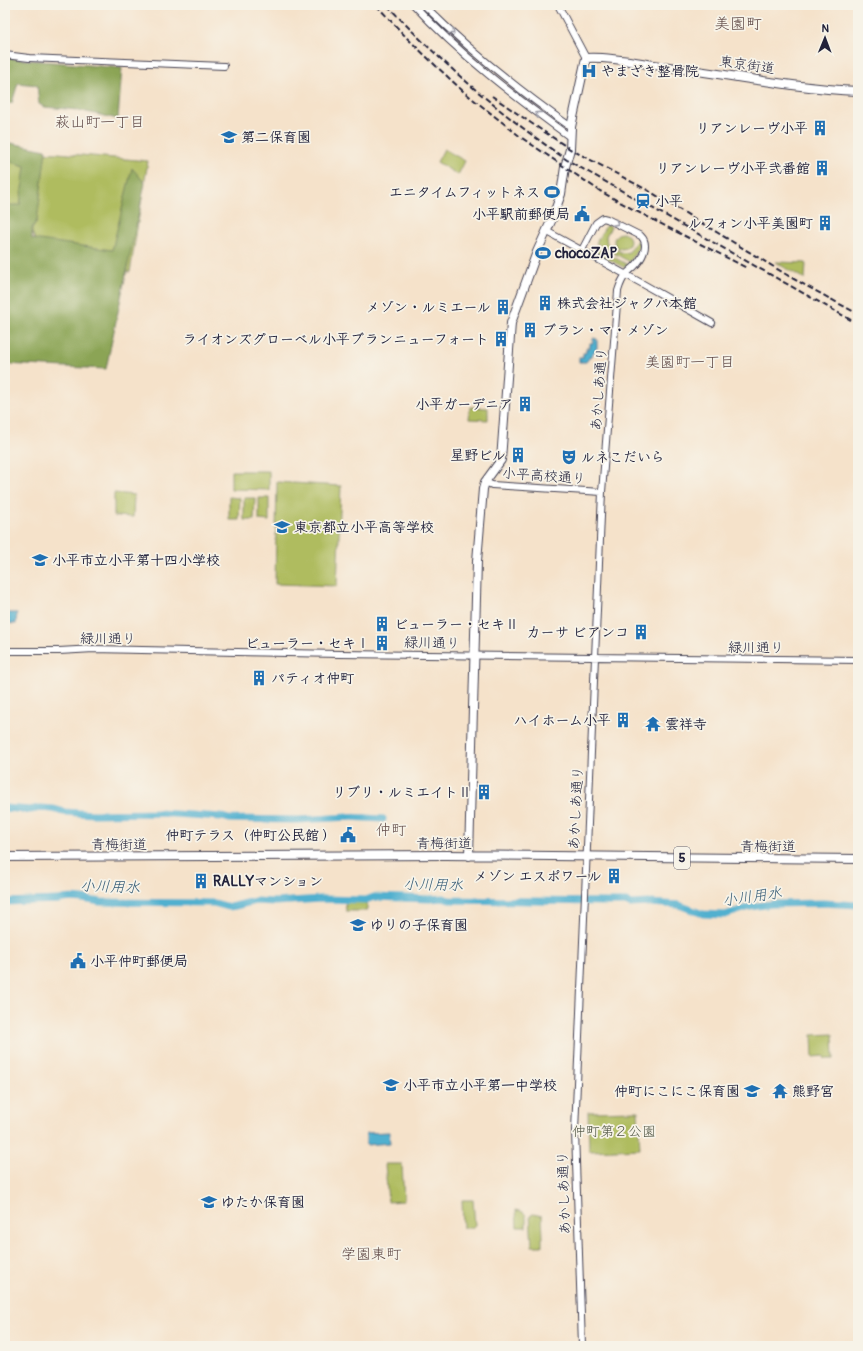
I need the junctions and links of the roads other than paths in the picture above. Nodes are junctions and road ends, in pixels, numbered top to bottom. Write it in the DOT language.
graph roads {
  1 [pos="414,5"];
  2 [pos="424,5"];
  3 [pos="558,5"];
  4 [pos="5,55"];
  5 [pos="586,58"];
  6 [pos="224,66"];
  7 [pos="858,91"];
  8 [pos="571,127"];
  9 [pos="570,136"];
  10 [pos="546,231"];
  11 [pos="582,250"];
  12 [pos="626,274"];
  13 [pos="712,323"];
  14 [pos="484,482"];
  15 [pos="602,492"];
  16 [pos="5,650"];
  17 [pos="475,656"];
  18 [pos="595,657"];
  19 [pos="858,660"];
  20 [pos="469,856"];
  21 [pos="5,857"];
  22 [pos="586,857"];
  23 [pos="858,859"];
  24 [pos="582,1346"];
  9 -- 1 [label="street, one-way"];
  2 -- 8 [label="street, one-way"];
  3 -- 5 [label="street"];
  4 -- 6 [label="street"];
  5 -- 7 [label="main road, 東京街道"];
  5 -- 8 [label="main road"];
  8 -- 9 [label="main road"];
  9 -- 10 [label="main road"];
  10 -- 11 [label="street"];
  10 -- 14 [label="main road"];
  11 -- 12 [label="street"];
  11 -- 12 [label="street, あかしあ通り, one-way"];
  12 -- 13 [label="street"];
  12 -- 15 [label="street, あかしあ通り"];
  14 -- 15 [label="street, 小平高校通り"];
  14 -- 17 [label="main road"];
  15 -- 18 [label="street, あかしあ通り"];
  16 -- 17 [label="street, 緑川通り"];
  17 -- 18 [label="street, 緑川通り"];
  17 -- 20 [label="main road"];
  18 -- 19 [label="street, 緑川通り"];
  18 -- 22 [label="street, あかしあ通り"];
  20 -- 21 [label="main road, 青梅街道 / 5"];
  20 -- 22 [label="main road, 青梅街道 / 5"];
  22 -- 23 [label="main road, 青梅街道 / 5"];
  22 -- 24 [label="street, あかしあ通り"];
}
